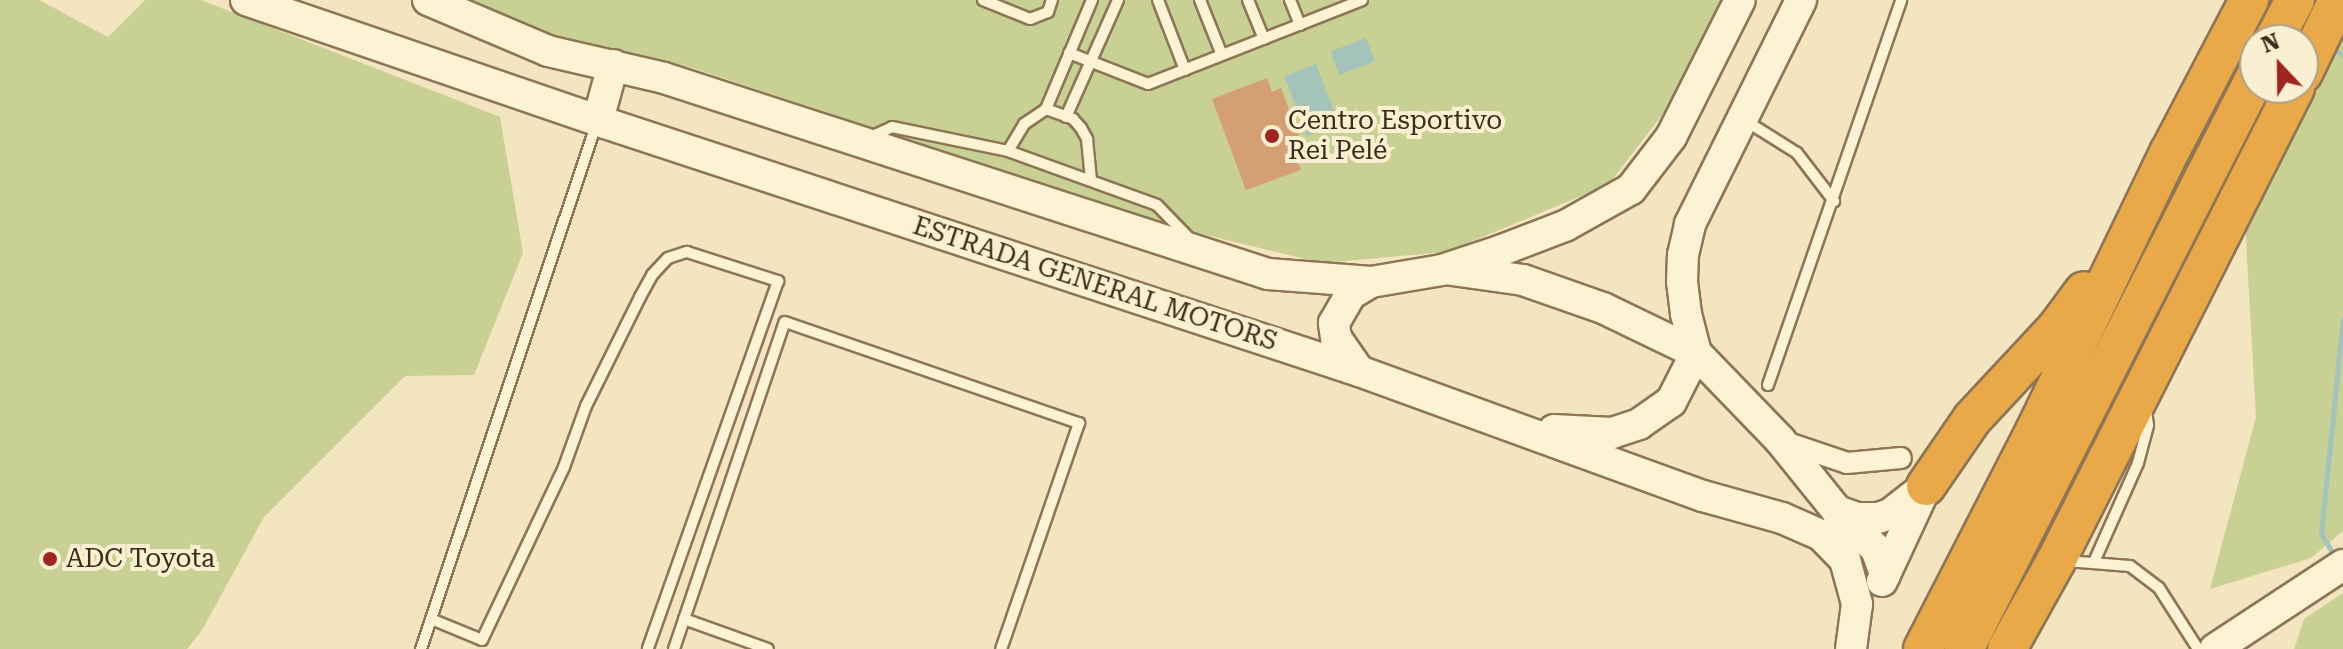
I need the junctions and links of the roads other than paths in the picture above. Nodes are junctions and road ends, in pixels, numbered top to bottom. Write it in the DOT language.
graph roads {
  1 [pos="246,0"];
  2 [pos="428,0"];
  3 [pos="983,0"];
  4 [pos="1052,0"];
  5 [pos="1092,0"];
  6 [pos="1118,0"];
  7 [pos="1158,0"];
  8 [pos="1200,0"];
  9 [pos="1248,0"];
  10 [pos="1290,0"];
  11 [pos="1362,0"];
  12 [pos="1740,0"];
  13 [pos="1801,0"];
  14 [pos="1901,0"];
  15 [pos="2249,0"];
  16 [pos="2295,0"];
  17 [pos="2338,0"];
  18 [pos="1336,5"];
  19 [pos="2282,24"];
  20 [pos="1300,25"];
  21 [pos="1264,39"];
  22 [pos="2319,40"];
  23 [pos="1069,53"];
  24 [pos="1222,55"];
  25 [pos="1091,61"];
  26 [pos="613,65"];
  27 [pos="1185,70"];
  28 [pos="2242,104"];
  29 [pos="2287,104"];
  30 [pos="1046,109"];
  31 [pos="1066,117"];
  32 [pos="1741,119"];
  33 [pos="598,120"];
  34 [pos="860,144"];
  35 [pos="1008,151"];
  36 [pos="2169,153"];
  37 [pos="1091,180"];
  38 [pos="1834,201"];
  39 [pos="1199,249"];
  40 [pos="1442,270"];
  41 [pos="1371,282"];
  42 [pos="1696,353"];
  43 [pos="1359,371"];
  44 [pos="1768,385"];
  45 [pos="2143,388"];
  46 [pos="1466,411"];
  47 [pos="1780,440"];
  48 [pos="1901,458"];
  49 [pos="1926,486"];
  50 [pos="1837,511"];
  51 [pos="2056,561"];
  52 [pos="2094,562"];
  53 [pos="2343,565"];
  54 [pos="1885,574"];
  55 [pos="431,619"];
  56 [pos="684,619"];
  57 [pos="480,645"];
  58 [pos="421,649"];
  59 [pos="648,649"];
  60 [pos="674,649"];
  61 [pos="768,649"];
  62 [pos="1001,649"];
  63 [pos="1852,649"];
  64 [pos="1923,649"];
  65 [pos="1964,649"];
  66 [pos="2007,649"];
  67 [pos="2198,649"];
  68 [pos="2215,649"];
  1 -- 33 [label="main road, ESTRADA GENERAL MOTORS"];
  2 -- 26 [label="main road"];
  3 -- 4 [label="lane"];
  5 -- 23 [label="lane"];
  6 -- 25 [label="lane"];
  7 -- 27 [label="lane"];
  8 -- 24 [label="lane"];
  9 -- 21 [label="lane"];
  10 -- 20 [label="lane"];
  11 -- 18 [label="lane"];
  12 -- 40 [label="main road"];
  13 -- 32 [label="main road"];
  14 -- 38 [label="lane"];
  15 -- 36 [label="highway"];
  16 -- 19 [label="highway"];
  17 -- 22 [label="highway"];
  18 -- 20 [label="lane"];
  20 -- 21 [label="lane"];
  21 -- 24 [label="lane"];
  23 -- 25 [label="lane"];
  23 -- 30 [label="lane"];
  24 -- 27 [label="lane"];
  25 -- 27 [label="lane"];
  25 -- 31 [label="lane"];
  26 -- 33 [label="main road"];
  26 -- 34 [label="main road"];
  28 -- 65 [label="highway"];
  29 -- 45 [label="highway"];
  30 -- 31 [label="lane"];
  30 -- 35 [label="lane"];
  31 -- 37 [label="lane"];
  32 -- 38 [label="lane"];
  32 -- 42 [label="main road"];
  33 -- 43 [label="main road, ESTRADA GENERAL MOTORS"];
  33 -- 55 [label="lane"];
  34 -- 35 [label="lane"];
  34 -- 39 [label="main road"];
  35 -- 37 [label="lane"];
  36 -- 49 [label="highway"];
  36 -- 64 [label="highway"];
  37 -- 39 [label="lane"];
  38 -- 44 [label="lane"];
  39 -- 41 [label="main road"];
  40 -- 41 [label="main road"];
  40 -- 42 [label="main road"];
  41 -- 43 [label="main road"];
  42 -- 46 [label="main road"];
  42 -- 47 [label="main road"];
  43 -- 46 [label="main road, ESTRADA GENERAL MOTORS"];
  45 -- 51 [label="highway"];
  45 -- 52 [label="lane"];
  46 -- 63 [label="main road, ESTRADA GENERAL MOTORS"];
  47 -- 48 [label="street"];
  47 -- 50 [label="main road"];
  49 -- 50 [label="main road"];
  49 -- 54 [label="main road"];
  50 -- 54 [label="main road"];
  51 -- 52 [label="lane"];
  51 -- 66 [label="highway"];
  52 -- 67 [label="lane"];
  53 -- 68 [label="main road"];
  54 -- 63 [label="main road"];
  55 -- 57 [label="lane"];
  55 -- 58 [label="lane"];
  56 -- 60 [label="lane"];
  56 -- 61 [label="lane"];
  56 -- 62 [label="lane"];
  57 -- 59 [label="lane"];
}
